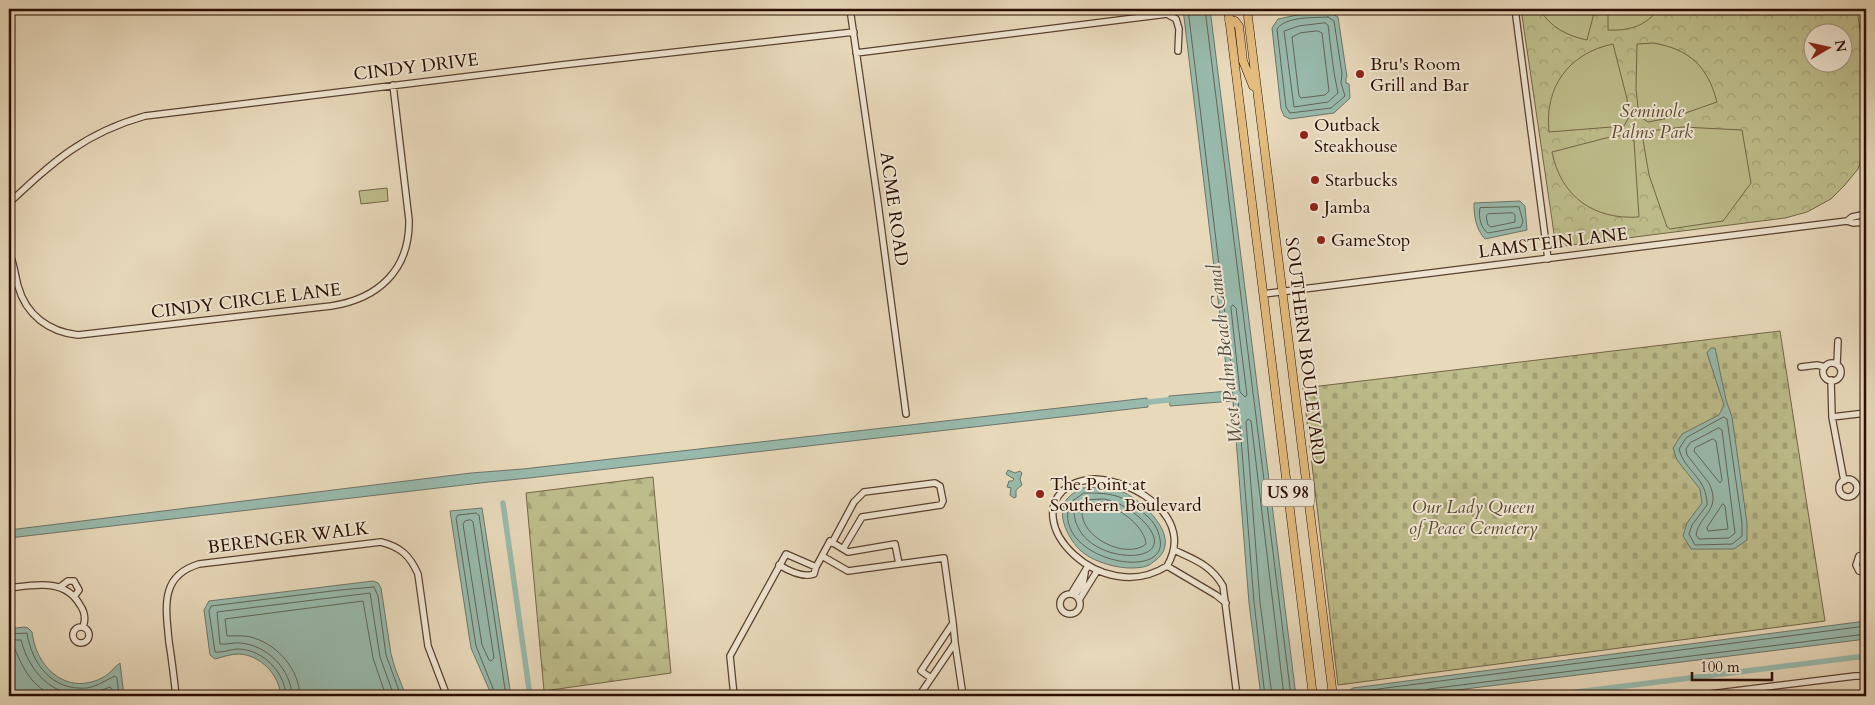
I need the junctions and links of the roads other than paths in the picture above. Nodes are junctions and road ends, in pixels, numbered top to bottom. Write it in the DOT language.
graph roads {
  1 [pos="850,9"];
  2 [pos="1228,9"];
  3 [pos="1247,9"];
  4 [pos="1515,9"];
  5 [pos="1229,20"];
  6 [pos="854,32"];
  7 [pos="1178,50"];
  8 [pos="856,53"];
  9 [pos="392,85"];
  10 [pos="1258,97"];
  11 [pos="9,203"];
  12 [pos="1866,214"];
  13 [pos="1847,221"];
  14 [pos="1866,222"];
  15 [pos="9,252"];
  16 [pos="1548,259"];
  17 [pos="1282,292"];
  18 [pos="1263,294"];
  19 [pos="1838,341"];
  20 [pos="1837,364"];
  21 [pos="1801,367"];
  22 [pos="1825,367"];
  23 [pos="1831,380"];
  24 [pos="1866,413"];
  25 [pos="906,414"];
  26 [pos="1832,417"];
  27 [pos="1844,481"];
  28 [pos="851,509"];
  29 [pos="862,517"];
  30 [pos="832,543"];
  31 [pos="843,549"];
  32 [pos="1174,550"];
  33 [pos="1866,554"];
  34 [pos="822,556"];
  35 [pos="899,564"];
  36 [pos="779,565"];
  37 [pos="1167,566"];
  38 [pos="816,567"];
  39 [pos="1086,568"];
  40 [pos="1097,571"];
  41 [pos="1866,573"];
  42 [pos="60,587"];
  43 [pos="9,588"];
  44 [pos="74,597"];
  45 [pos="1226,603"];
  46 [pos="953,623"];
  47 [pos="83,627"];
  48 [pos="956,643"];
  49 [pos="931,678"];
  50 [pos="1866,678"];
  51 [pos="921,694"];
  52 [pos="176,696"];
  53 [pos="447,696"];
  54 [pos="734,696"];
  55 [pos="930,696"];
  56 [pos="964,696"];
  57 [pos="1237,696"];
  58 [pos="1313,696"];
  59 [pos="1333,696"];
  60 [pos="1694,696"];
  1 -- 6 [label="street, ACME ROAD"];
  2 -- 5 [label="highway, SOUTHERN BOULEVARD / US 98"];
  3 -- 10 [label="highway, SOUTHERN BOULEVARD / US 98"];
  4 -- 16 [label="street"];
  5 -- 10 [label="highway"];
  5 -- 18 [label="highway, SOUTHERN BOULEVARD / US 98"];
  6 -- 8 [label="street, ACME ROAD"];
  6 -- 9 [label="street, CINDY DRIVE"];
  7 -- 8 [label="street"];
  8 -- 25 [label="street, ACME ROAD"];
  9 -- 11 [label="street, CINDY DRIVE"];
  9 -- 15 [label="street, CINDY CIRCLE LANE"];
  10 -- 17 [label="highway, SOUTHERN BOULEVARD / US 98"];
  12 -- 13 [label="street, LAMSTEIN LANE"];
  13 -- 14 [label="street, LAMSTEIN LANE"];
  13 -- 16 [label="street, LAMSTEIN LANE"];
  16 -- 17 [label="street, LAMSTEIN LANE"];
  17 -- 18 [label="street, LAMSTEIN LANE"];
  17 -- 59 [label="highway, SOUTHERN BOULEVARD / US 98"];
  18 -- 58 [label="highway, SOUTHERN BOULEVARD / US 98"];
  19 -- 20 [label="street"];
  20 -- 22 [label="street"];
  20 -- 23 [label="street"];
  21 -- 22 [label="street"];
  22 -- 23 [label="street"];
  23 -- 26 [label="street"];
  24 -- 26 [label="street"];
  26 -- 27 [label="street"];
  28 -- 29 [label="street"];
  28 -- 29 [label="street"];
  28 -- 30 [label="street"];
  29 -- 31 [label="street"];
  30 -- 31 [label="street"];
  30 -- 34 [label="street"];
  31 -- 35 [label="street"];
  32 -- 37 [label="street"];
  32 -- 39 [label="street"];
  32 -- 45 [label="street"];
  33 -- 41 [label="street"];
  34 -- 35 [label="street"];
  34 -- 38 [label="street"];
  35 -- 46 [label="street"];
  36 -- 38 [label="street"];
  36 -- 38 [label="street"];
  36 -- 54 [label="street"];
  37 -- 40 [label="street"];
  37 -- 45 [label="street"];
  39 -- 40 [label="street"];
  39 -- 40 [label="street"];
  42 -- 43 [label="street"];
  42 -- 44 [label="street"];
  42 -- 44 [label="street"];
  44 -- 47 [label="street"];
  45 -- 57 [label="street"];
  46 -- 48 [label="street"];
  46 -- 49 [label="street"];
  48 -- 49 [label="street"];
  48 -- 56 [label="street"];
  49 -- 51 [label="street"];
  50 -- 60 [label="street"];
  51 -- 55 [label="street"];
  52 -- 53 [label="street, BERENGER WALK"];
}
